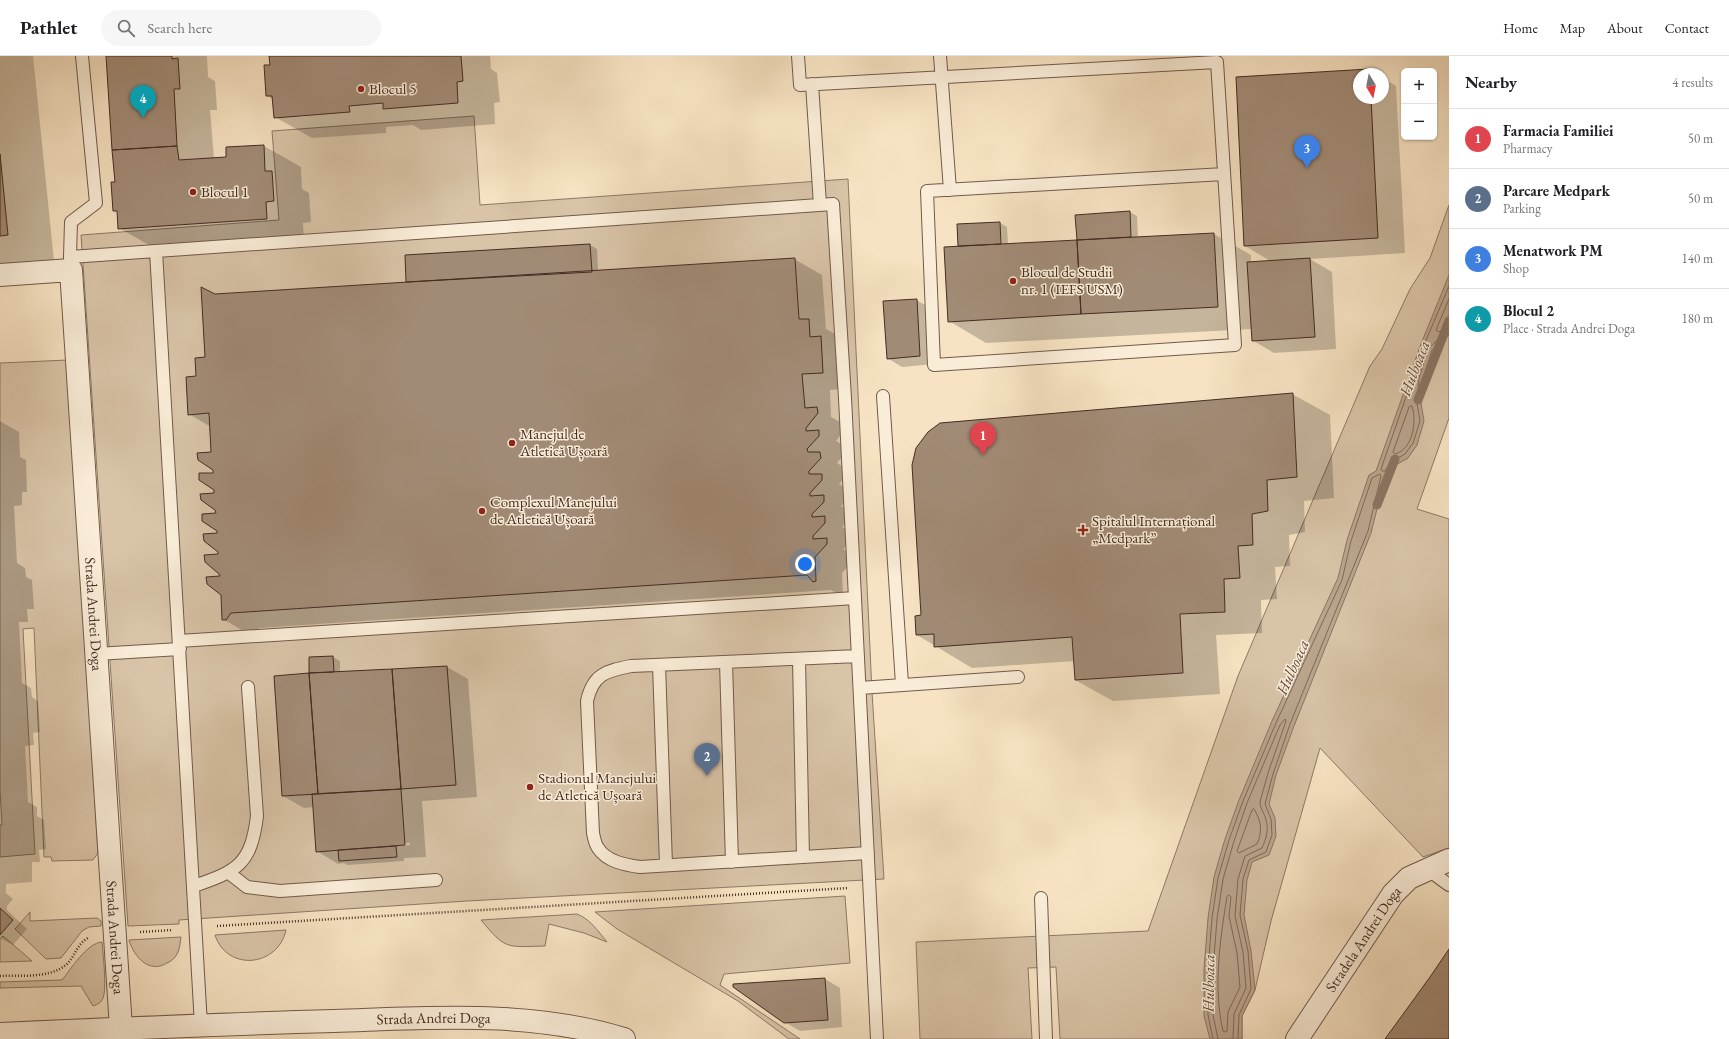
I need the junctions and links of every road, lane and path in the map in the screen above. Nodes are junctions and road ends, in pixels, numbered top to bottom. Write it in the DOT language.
graph roads {
  1 [pos="82,56"];
  2 [pos="798,56"];
  3 [pos="940,56"];
  4 [pos="1173,60"];
  5 [pos="942,77"];
  6 [pos="812,84"];
  7 [pos="1224,174"];
  8 [pos="950,190"];
  9 [pos="820,205"];
  10 [pos="156,251"];
  11 [pos="71,264"];
  12 [pos="0,275"];
  13 [pos="883,396"];
  14 [pos="855,598"];
  15 [pos="179,645"];
  16 [pos="96,654"];
  17 [pos="858,656"];
  18 [pos="799,659"];
  19 [pos="726,662"];
  20 [pos="659,665"];
  21 [pos="1018,677"];
  22 [pos="902,684"];
  23 [pos="248,687"];
  24 [pos="860,688"];
  25 [pos="868,853"];
  26 [pos="803,857"];
  27 [pos="1449,860"];
  28 [pos="732,862"];
  29 [pos="666,865"];
  30 [pos="1427,869"];
  31 [pos="229,873"];
  32 [pos="436,880"];
  33 [pos="1449,885"];
  34 [pos="194,886"];
  35 [pos="1041,898"];
  36 [pos="180,930"];
  37 [pos="136,933"];
  38 [pos="90,937"];
  39 [pos="0,976"];
  40 [pos="201,1025"];
  41 [pos="121,1028"];
  42 [pos="0,1034"];
  43 [pos="624,1039"];
  44 [pos="877,1039"];
  45 [pos="1046,1039"];
  46 [pos="1297,1039"];
  1 -- 11 [label="lane"];
  2 -- 6 [label="lane"];
  3 -- 5 [label="lane"];
  4 -- 5 [label="lane"];
  4 -- 7 [label="lane"];
  5 -- 6 [label="lane"];
  5 -- 8 [label="lane"];
  6 -- 9 [label="lane"];
  7 -- 8 [label="lane"];
  7 -- 8 [label="lane"];
  9 -- 10 [label="lane"];
  9 -- 14 [label="lane"];
  10 -- 11 [label="lane"];
  10 -- 15 [label="lane"];
  11 -- 12 [label="street"];
  11 -- 16 [label="street, Strada Andrei Doga"];
  13 -- 22 [label="lane"];
  14 -- 15 [label="lane"];
  14 -- 17 [label="lane"];
  15 -- 16 [label="lane"];
  15 -- 34 [label="lane"];
  16 -- 41 [label="street, Strada Andrei Doga"];
  17 -- 18 [label="lane"];
  17 -- 24 [label="lane"];
  18 -- 19 [label="lane"];
  18 -- 26 [label="lane"];
  19 -- 20 [label="lane"];
  19 -- 28 [label="lane"];
  20 -- 29 [label="lane"];
  20 -- 29 [label="lane"];
  21 -- 22 [label="lane"];
  22 -- 24 [label="lane"];
  23 -- 31 [label="lane"];
  24 -- 25 [label="lane"];
  25 -- 26 [label="lane"];
  25 -- 44 [label="lane"];
  26 -- 28 [label="lane"];
  27 -- 30 [label="street, Stradela Andrei Doga"];
  28 -- 29 [label="lane"];
  30 -- 33 [label="lane"];
  30 -- 46 [label="street, Stradela Andrei Doga"];
  31 -- 32 [label="lane"];
  31 -- 34 [label="lane"];
  34 -- 40 [label="lane"];
  35 -- 45 [label="lane"];
  36 -- 37 [label="path"];
  38 -- 39 [label="path"];
  40 -- 41 [label="street, Strada Andrei Doga"];
  40 -- 43 [label="street, Strada Andrei Doga"];
  41 -- 42 [label="street, Strada Andrei Doga"];
}
